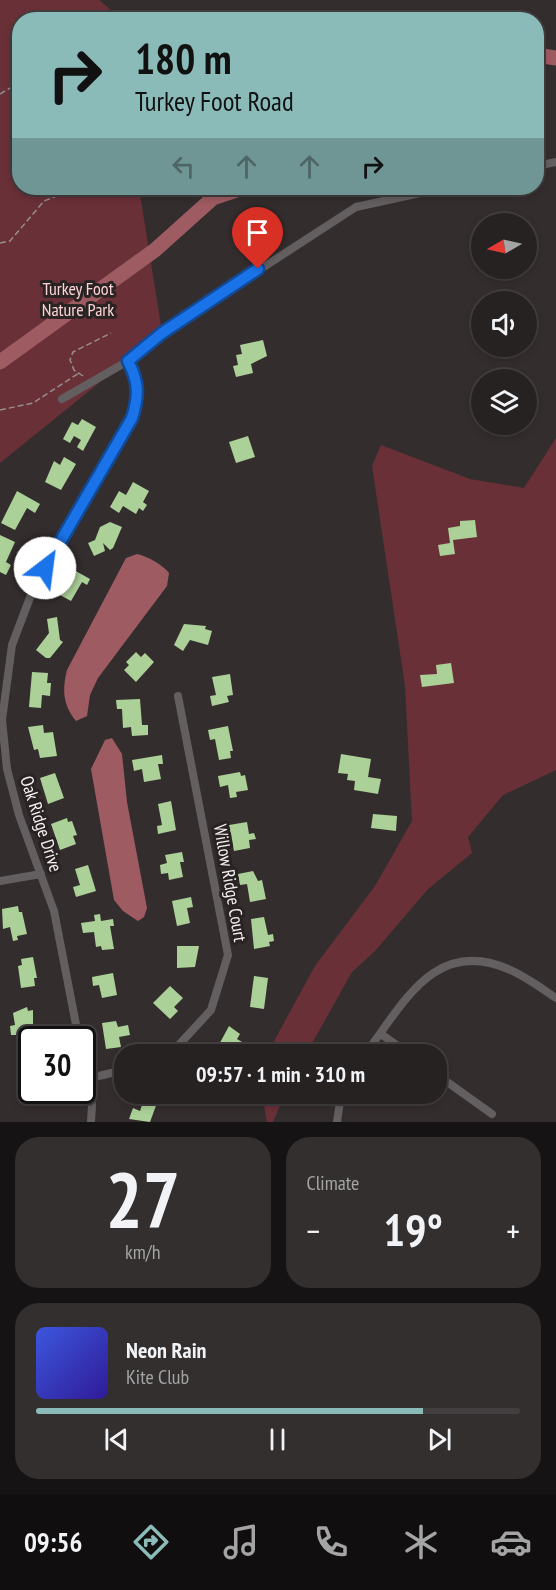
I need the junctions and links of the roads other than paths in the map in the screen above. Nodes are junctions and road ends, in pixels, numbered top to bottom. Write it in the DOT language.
graph roads {
  1 [pos="411,195"];
  2 [pos="128,361"];
  3 [pos="62,399"];
  4 [pos="178,696"];
  5 [pos="41,874"];
  6 [pos="0,881"];
  7 [pos="556,998"];
  8 [pos="75,1026"];
  9 [pos="381,1034"];
  10 [pos="180,1044"];
  11 [pos="373,1044"];
  12 [pos="395,1044"];
  13 [pos="114,1072"];
  14 [pos="96,1077"];
  15 [pos="447,1082"];
  16 [pos="92,1104"];
  17 [pos="340,1104"];
  18 [pos="492,1114"];
  19 [pos="91,1122"];
  20 [pos="337,1122"];
  1 -- 2 [label="street"];
  2 -- 3 [label="street"];
  2 -- 5 [label="street, Oak Ridge Drive"];
  4 -- 10 [label="street, Willow Ridge Court"];
  5 -- 6 [label="street"];
  5 -- 8 [label="street, Oak Ridge Drive"];
  7 -- 9 [label="street"];
  9 -- 11 [label="street"];
  9 -- 12 [label="street"];
  13 -- 14 [label="street"];
  15 -- 18 [label="street"];
  16 -- 19 [label="street"];
  17 -- 20 [label="street"];
}
